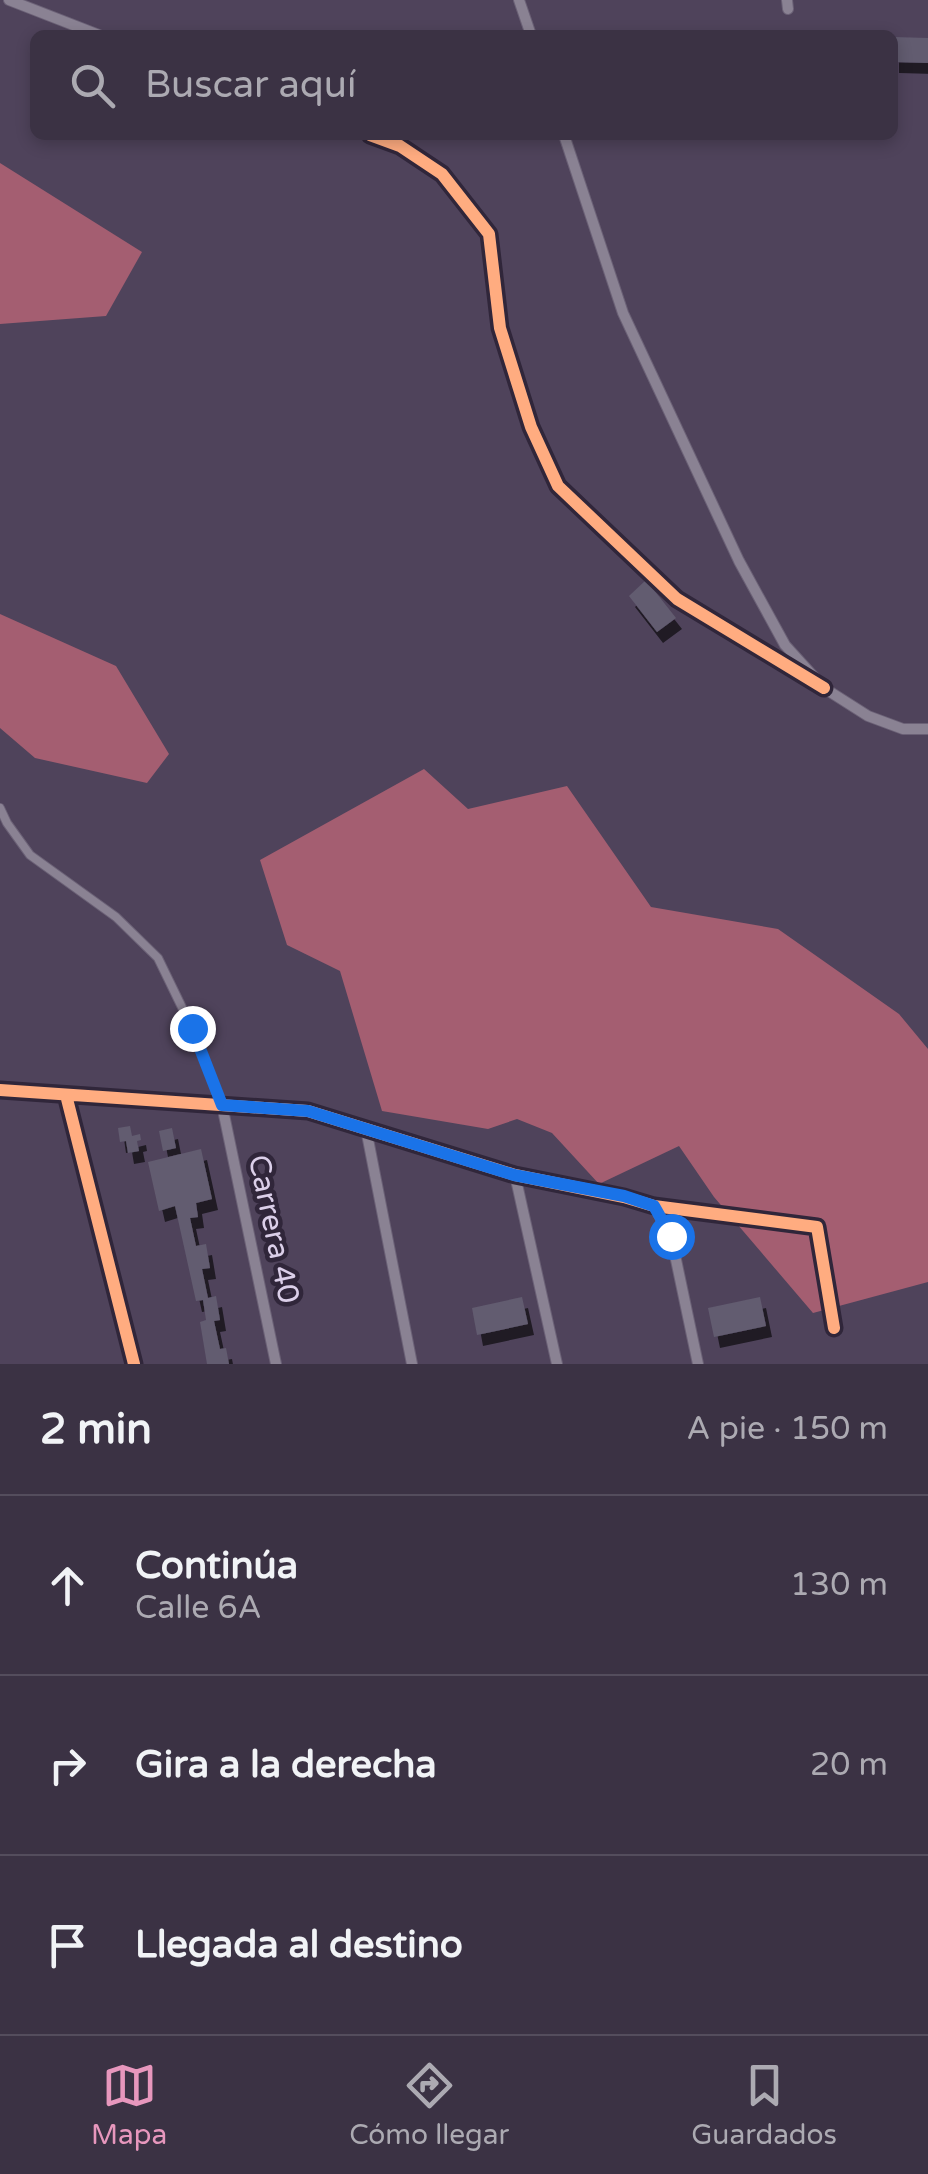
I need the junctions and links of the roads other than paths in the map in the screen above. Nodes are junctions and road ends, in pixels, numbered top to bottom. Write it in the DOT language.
graph roads {
  1 [pos="9,0"];
  2 [pos="519,0"];
  3 [pos="85,30"];
  4 [pos="529,30"];
  5 [pos="384,140"];
  6 [pos="566,140"];
  7 [pos="824,688"];
  8 [pos="928,730"];
  9 [pos="0,808"];
  10 [pos="0,1090"];
  11 [pos="66,1095"];
  12 [pos="222,1105"];
  13 [pos="366,1129"];
  14 [pos="514,1175"];
  15 [pos="654,1206"];
  16 [pos="834,1328"];
  17 [pos="134,1364"];
  18 [pos="276,1364"];
  19 [pos="412,1364"];
  20 [pos="558,1364"];
  21 [pos="698,1364"];
  1 -- 3 [label="street"];
  2 -- 4 [label="street"];
  5 -- 7 [label="street"];
  6 -- 7 [label="street"];
  7 -- 8 [label="street"];
  9 -- 12 [label="lane"];
  10 -- 11 [label="street"];
  11 -- 12 [label="street"];
  11 -- 17 [label="street"];
  12 -- 13 [label="street"];
  12 -- 18 [label="street, Carrera 40"];
  13 -- 14 [label="street"];
  13 -- 19 [label="street"];
  14 -- 15 [label="street"];
  14 -- 20 [label="street"];
  15 -- 16 [label="street"];
  15 -- 21 [label="street"];
}
